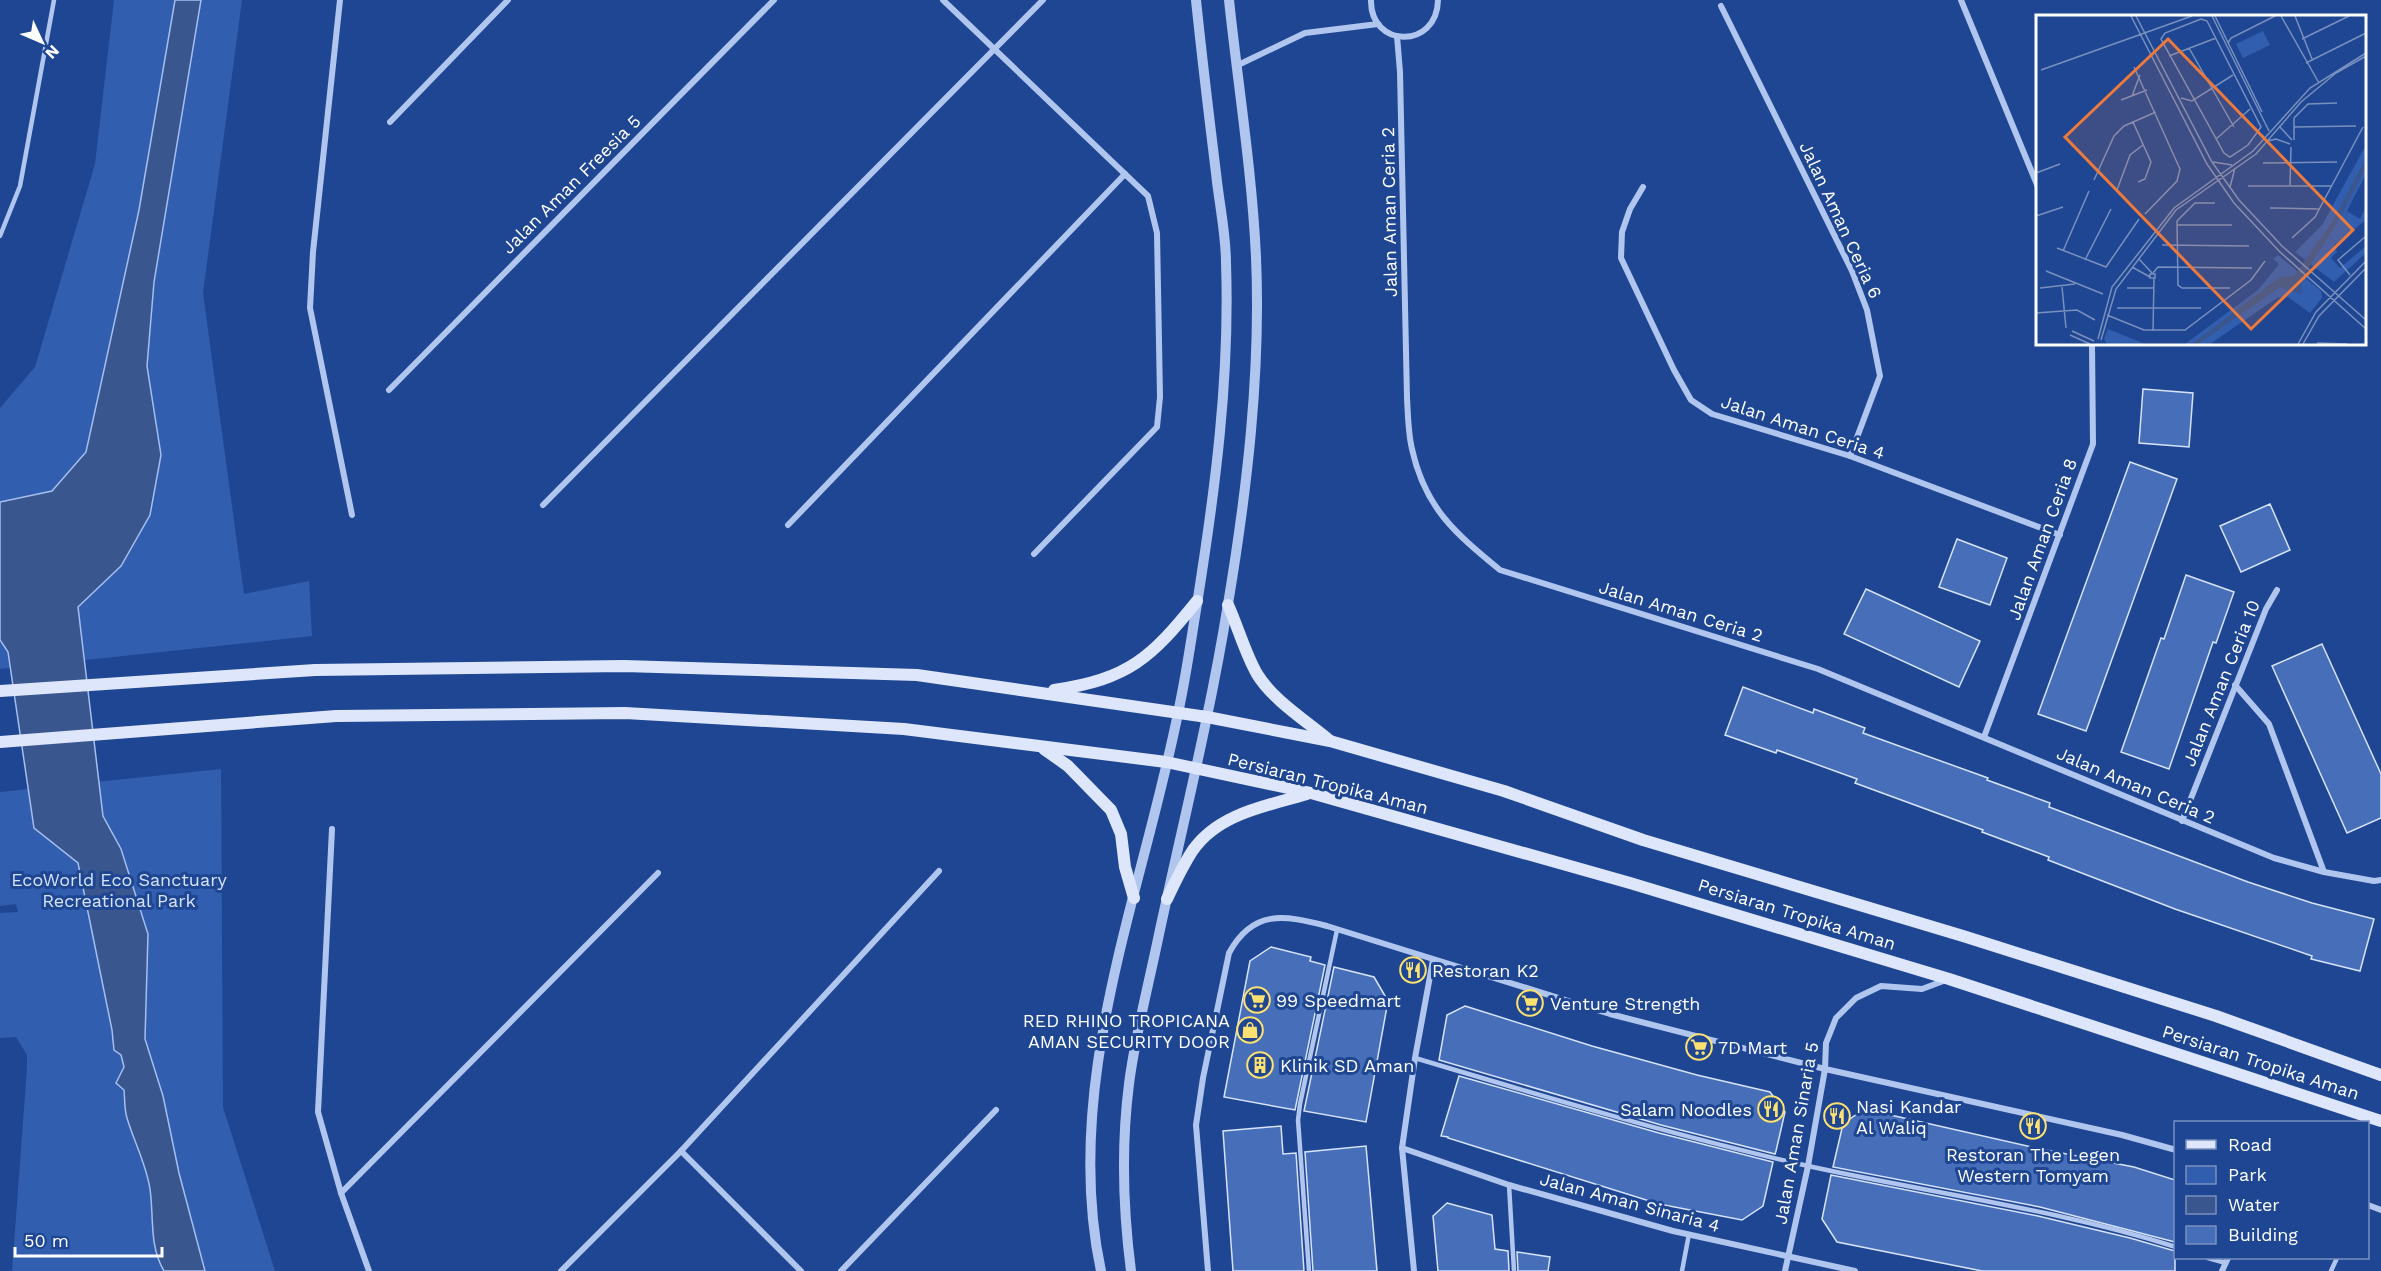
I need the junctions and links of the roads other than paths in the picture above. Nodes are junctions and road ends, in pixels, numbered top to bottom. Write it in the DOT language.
graph roads {
  1 [pos="54,0"];
  2 [pos="340,0"];
  3 [pos="508,0"];
  4 [pos="774,0"];
  5 [pos="943,0"];
  6 [pos="1043,0"];
  7 [pos="1196,0"];
  8 [pos="1229,0"];
  9 [pos="1371,0"];
  10 [pos="1438,0"];
  11 [pos="1961,0"];
  12 [pos="1721,6"];
  13 [pos="1378,24"];
  14 [pos="1397,36"];
  15 [pos="994,49"];
  16 [pos="1236,66"];
  17 [pos="390,122"];
  18 [pos="1125,174"];
  19 [pos="2036,185"];
  20 [pos="1643,187"];
  21 [pos="0,236"];
  22 [pos="2092,345"];
  23 [pos="389,390"];
  24 [pos="1850,456"];
  25 [pos="543,505"];
  26 [pos="352,515"];
  27 [pos="788,525"];
  28 [pos="2060,535"];
  29 [pos="1034,554"];
  30 [pos="2277,590"];
  31 [pos="1197,601"];
  32 [pos="1228,605"];
  33 [pos="2235,685"];
  34 [pos="0,692"];
  35 [pos="1038,693"];
  36 [pos="1178,713"];
  37 [pos="1207,717"];
  38 [pos="1984,737"];
  39 [pos="1330,741"];
  40 [pos="0,742"];
  41 [pos="1042,748"];
  42 [pos="1166,762"];
  43 [pos="1195,769"];
  44 [pos="1311,793"];
  45 [pos="2182,821"];
  46 [pos="332,829"];
  47 [pos="939,872"];
  48 [pos="2324,872"];
  49 [pos="658,873"];
  50 [pos="2381,880"];
  51 [pos="1134,898"];
  52 [pos="1167,898"];
  53 [pos="1337,930"];
  54 [pos="1433,960"];
  55 [pos="1949,979"];
  56 [pos="1415,1058"];
  57 [pos="1825,1069"];
  58 [pos="2381,1075"];
  59 [pos="996,1110"];
  60 [pos="2381,1121"];
  61 [pos="1402,1148"];
  62 [pos="2174,1150"];
  63 [pos="681,1151"];
  64 [pos="1808,1166"];
  65 [pos="1509,1185"];
  66 [pos="341,1193"];
  67 [pos="1689,1234"];
  68 [pos="2174,1247"];
  69 [pos="1788,1257"];
  70 [pos="2227,1260"];
  71 [pos="369,1271"];
  72 [pos="561,1271"];
  73 [pos="801,1271"];
  74 [pos="841,1271"];
  75 [pos="1101,1271"];
  76 [pos="1131,1271"];
  77 [pos="1208,1271"];
  78 [pos="1309,1271"];
  79 [pos="1414,1271"];
  80 [pos="1514,1271"];
  81 [pos="1682,1271"];
  82 [pos="1785,1271"];
  83 [pos="1855,1271"];
  84 [pos="2222,1271"];
  1 -- 21 [label="lane"];
  2 -- 26 [label="street"];
  3 -- 17 [label="street"];
  4 -- 23 [label="street, Jalan Aman Freesia 5"];
  5 -- 15 [label="street"];
  6 -- 15 [label="street"];
  7 -- 31 [label="street"];
  8 -- 16 [label="street"];
  9 -- 13 [label="street"];
  10 -- 14 [label="street"];
  11 -- 19 [label="street"];
  12 -- 24 [label="street, Jalan Aman Ceria 6"];
  13 -- 14 [label="street"];
  13 -- 16 [label="street"];
  14 -- 38 [label="street, Jalan Aman Ceria 2"];
  15 -- 18 [label="street"];
  15 -- 25 [label="street"];
  16 -- 32 [label="street"];
  18 -- 27 [label="street"];
  18 -- 29 [label="street"];
  20 -- 24 [label="street, Jalan Aman Ceria 4"];
  22 -- 28 [label="street, Jalan Aman Ceria 8"];
  24 -- 28 [label="street, Jalan Aman Ceria 4"];
  28 -- 38 [label="street, Jalan Aman Ceria 8"];
  30 -- 33 [label="street, Jalan Aman Ceria 10"];
  31 -- 35 [label="main road"];
  31 -- 36 [label="street"];
  32 -- 37 [label="street"];
  32 -- 39 [label="main road"];
  33 -- 45 [label="street, Jalan Aman Ceria 10"];
  33 -- 48 [label="street"];
  34 -- 35 [label="main road, Persiaran Tropika Aman"];
  35 -- 36 [label="main road, Persiaran Tropika Aman"];
  36 -- 37 [label="main road, Persiaran Tropika Aman"];
  36 -- 42 [label="street"];
  37 -- 39 [label="main road, Persiaran Tropika Aman"];
  37 -- 43 [label="street"];
  38 -- 45 [label="street, Jalan Aman Ceria 2"];
  39 -- 58 [label="main road, Persiaran Tropika Aman"];
  40 -- 41 [label="main road, Persiaran Tropika Aman"];
  41 -- 42 [label="main road, Persiaran Tropika Aman"];
  41 -- 51 [label="main road"];
  42 -- 43 [label="main road, Persiaran Tropika Aman"];
  42 -- 51 [label="street"];
  43 -- 44 [label="main road, Persiaran Tropika Aman"];
  43 -- 52 [label="street"];
  44 -- 52 [label="main road"];
  44 -- 55 [label="main road, Persiaran Tropika Aman"];
  45 -- 48 [label="street, Jalan Aman Ceria 2"];
  46 -- 66 [label="street"];
  47 -- 63 [label="street"];
  48 -- 50 [label="street, Jalan Aman Ceria 2"];
  49 -- 66 [label="street"];
  51 -- 75 [label="street"];
  52 -- 76 [label="street"];
  53 -- 54 [label="street"];
  53 -- 77 [label="street"];
  53 -- 78 [label="lane"];
  54 -- 56 [label="street"];
  54 -- 57 [label="street"];
  55 -- 57 [label="street, Jalan Aman Sinaria 5"];
  55 -- 60 [label="main road, Persiaran Tropika Aman"];
  56 -- 61 [label="street"];
  56 -- 64 [label="lane"];
  57 -- 62 [label="street"];
  57 -- 64 [label="street, Jalan Aman Sinaria 5"];
  59 -- 74 [label="street"];
  61 -- 65 [label="street, Jalan Aman Sinaria 4"];
  61 -- 79 [label="street"];
  63 -- 72 [label="street"];
  63 -- 73 [label="street"];
  64 -- 68 [label="lane"];
  64 -- 69 [label="street, Jalan Aman Sinaria 5"];
  65 -- 67 [label="street, Jalan Aman Sinaria 4"];
  65 -- 80 [label="lane"];
  66 -- 71 [label="street"];
  67 -- 69 [label="street, Jalan Aman Sinaria 4"];
  67 -- 81 [label="lane"];
  69 -- 82 [label="street, Jalan Aman Sinaria 5"];
  69 -- 83 [label="street, Jalan Aman Sinaria 4"];
  70 -- 84 [label="street"];
}
